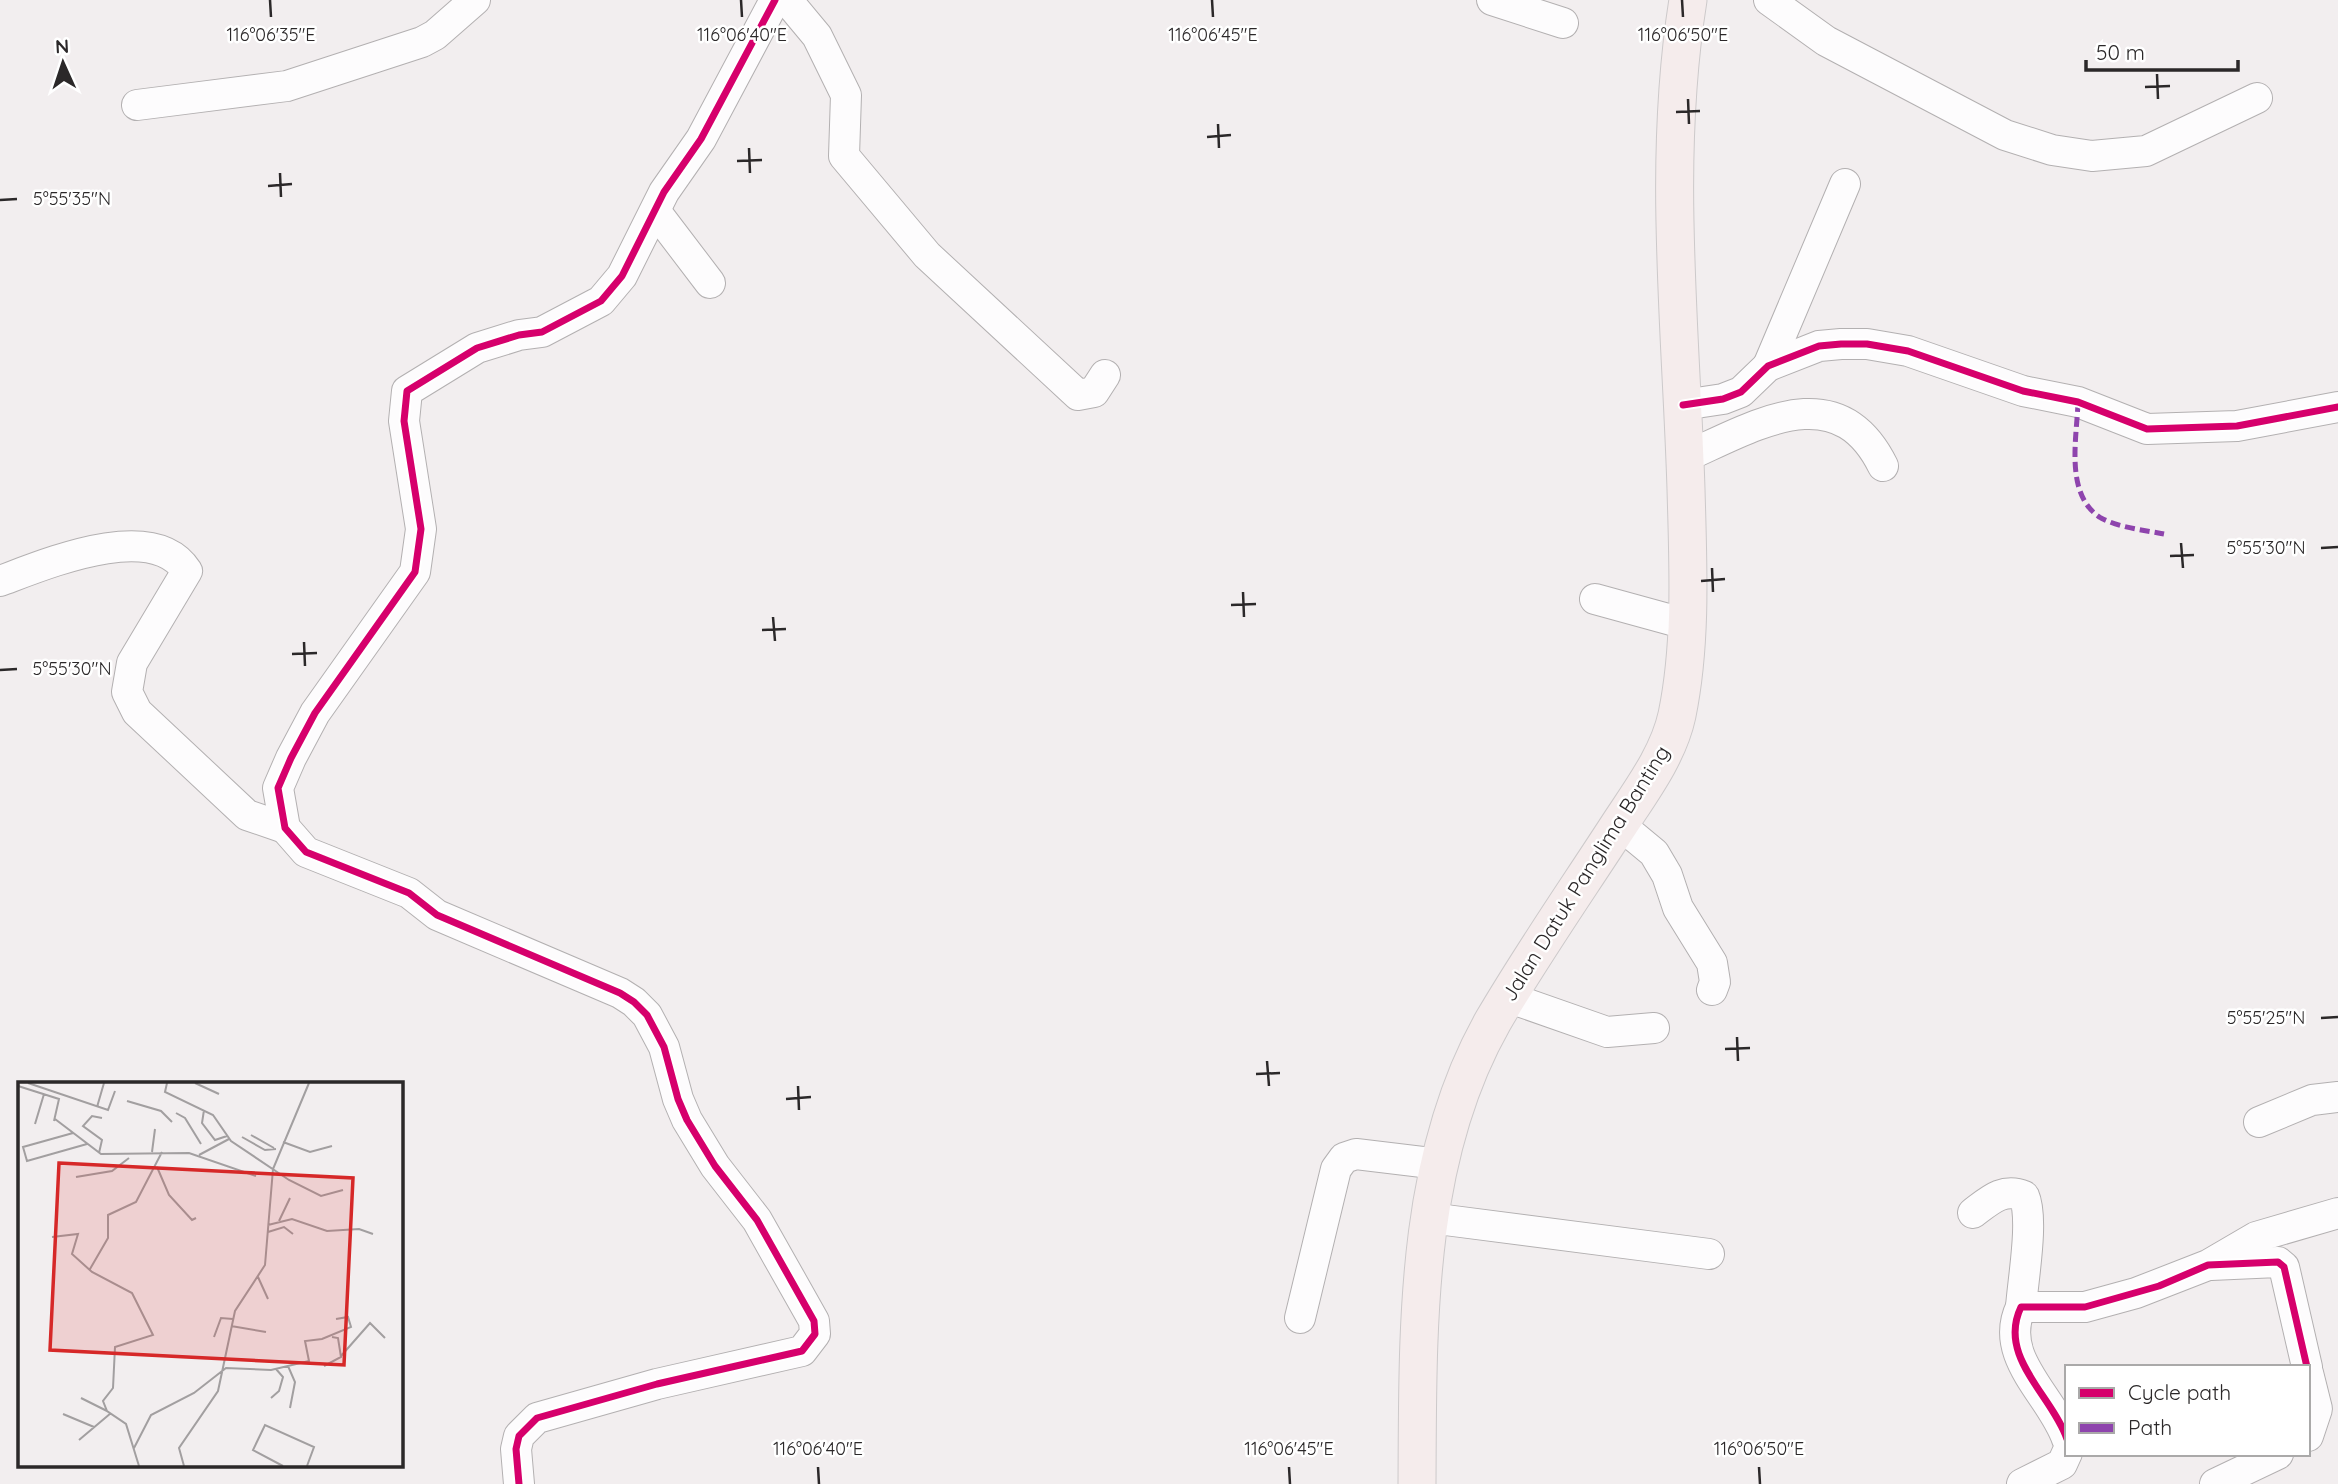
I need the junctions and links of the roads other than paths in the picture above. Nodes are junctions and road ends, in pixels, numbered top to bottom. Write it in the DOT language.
graph roads {
  1 [pos="475,0"];
  2 [pos="775,0"];
  3 [pos="787,0"];
  4 [pos="1492,0"];
  5 [pos="1688,0"];
  6 [pos="1769,0"];
  7 [pos="447,10"];
  8 [pos="1563,23"];
  9 [pos="2257,98"];
  10 [pos="137,105"];
  11 [pos="1845,184"];
  12 [pos="656,212"];
  13 [pos="710,283"];
  14 [pos="1768,366"];
  15 [pos="1105,375"];
  16 [pos="1683,405"];
  17 [pos="2338,407"];
  18 [pos="1685,457"];
  19 [pos="1883,466"];
  20 [pos="0,580"];
  21 [pos="1595,599"];
  22 [pos="1686,624"];
  23 [pos="1619,824"];
  24 [pos="285,828"];
  25 [pos="1712,990"];
  26 [pos="1507,997"];
  27 [pos="1654,1028"];
  28 [pos="2338,1097"];
  29 [pos="2259,1122"];
  30 [pos="1439,1164"];
  31 [pos="1973,1213"];
  32 [pos="2338,1213"];
  33 [pos="1430,1218"];
  34 [pos="1709,1254"];
  35 [pos="2208,1265"];
  36 [pos="2021,1307"];
  37 [pos="1300,1318"];
  38 [pos="2307,1365"];
  39 [pos="2338,1382"];
  40 [pos="2310,1398"];
  41 [pos="2312,1422"];
  42 [pos="2065,1434"];
  43 [pos="2066,1456"];
  44 [pos="2274,1456"];
  45 [pos="519,1484"];
  46 [pos="1417,1484"];
  47 [pos="2022,1484"];
  48 [pos="2215,1484"];
  1 -- 7 [label="street"];
  2 -- 12 [label="street"];
  3 -- 15 [label="street"];
  4 -- 8 [label="street"];
  5 -- 16 [label="main road, Jalan Datuk Panglima Banting"];
  6 -- 9 [label="street"];
  7 -- 10 [label="street"];
  11 -- 14 [label="street"];
  12 -- 13 [label="street"];
  12 -- 24 [label="street"];
  14 -- 16 [label="street"];
  14 -- 17 [label="street"];
  16 -- 18 [label="main road, Jalan Datuk Panglima Banting"];
  18 -- 19 [label="street"];
  18 -- 22 [label="main road, Jalan Datuk Panglima Banting"];
  20 -- 24 [label="street"];
  21 -- 22 [label="street"];
  22 -- 23 [label="main road, Jalan Datuk Panglima Banting"];
  23 -- 25 [label="street"];
  23 -- 26 [label="main road, Jalan Datuk Panglima Banting"];
  24 -- 45 [label="street"];
  26 -- 27 [label="street"];
  26 -- 30 [label="main road, Jalan Datuk Panglima Banting"];
  28 -- 29 [label="street"];
  30 -- 33 [label="main road, Jalan Datuk Panglima Banting"];
  30 -- 37 [label="street"];
  31 -- 36 [label="street"];
  32 -- 35 [label="street"];
  33 -- 34 [label="street"];
  33 -- 46 [label="main road, Jalan Datuk Panglima Banting"];
  35 -- 36 [label="street"];
  35 -- 38 [label="street"];
  36 -- 42 [label="street"];
  39 -- 41 [label="street"];
  40 -- 41 [label="street"];
  43 -- 47 [label="street"];
  44 -- 48 [label="street"];
}
